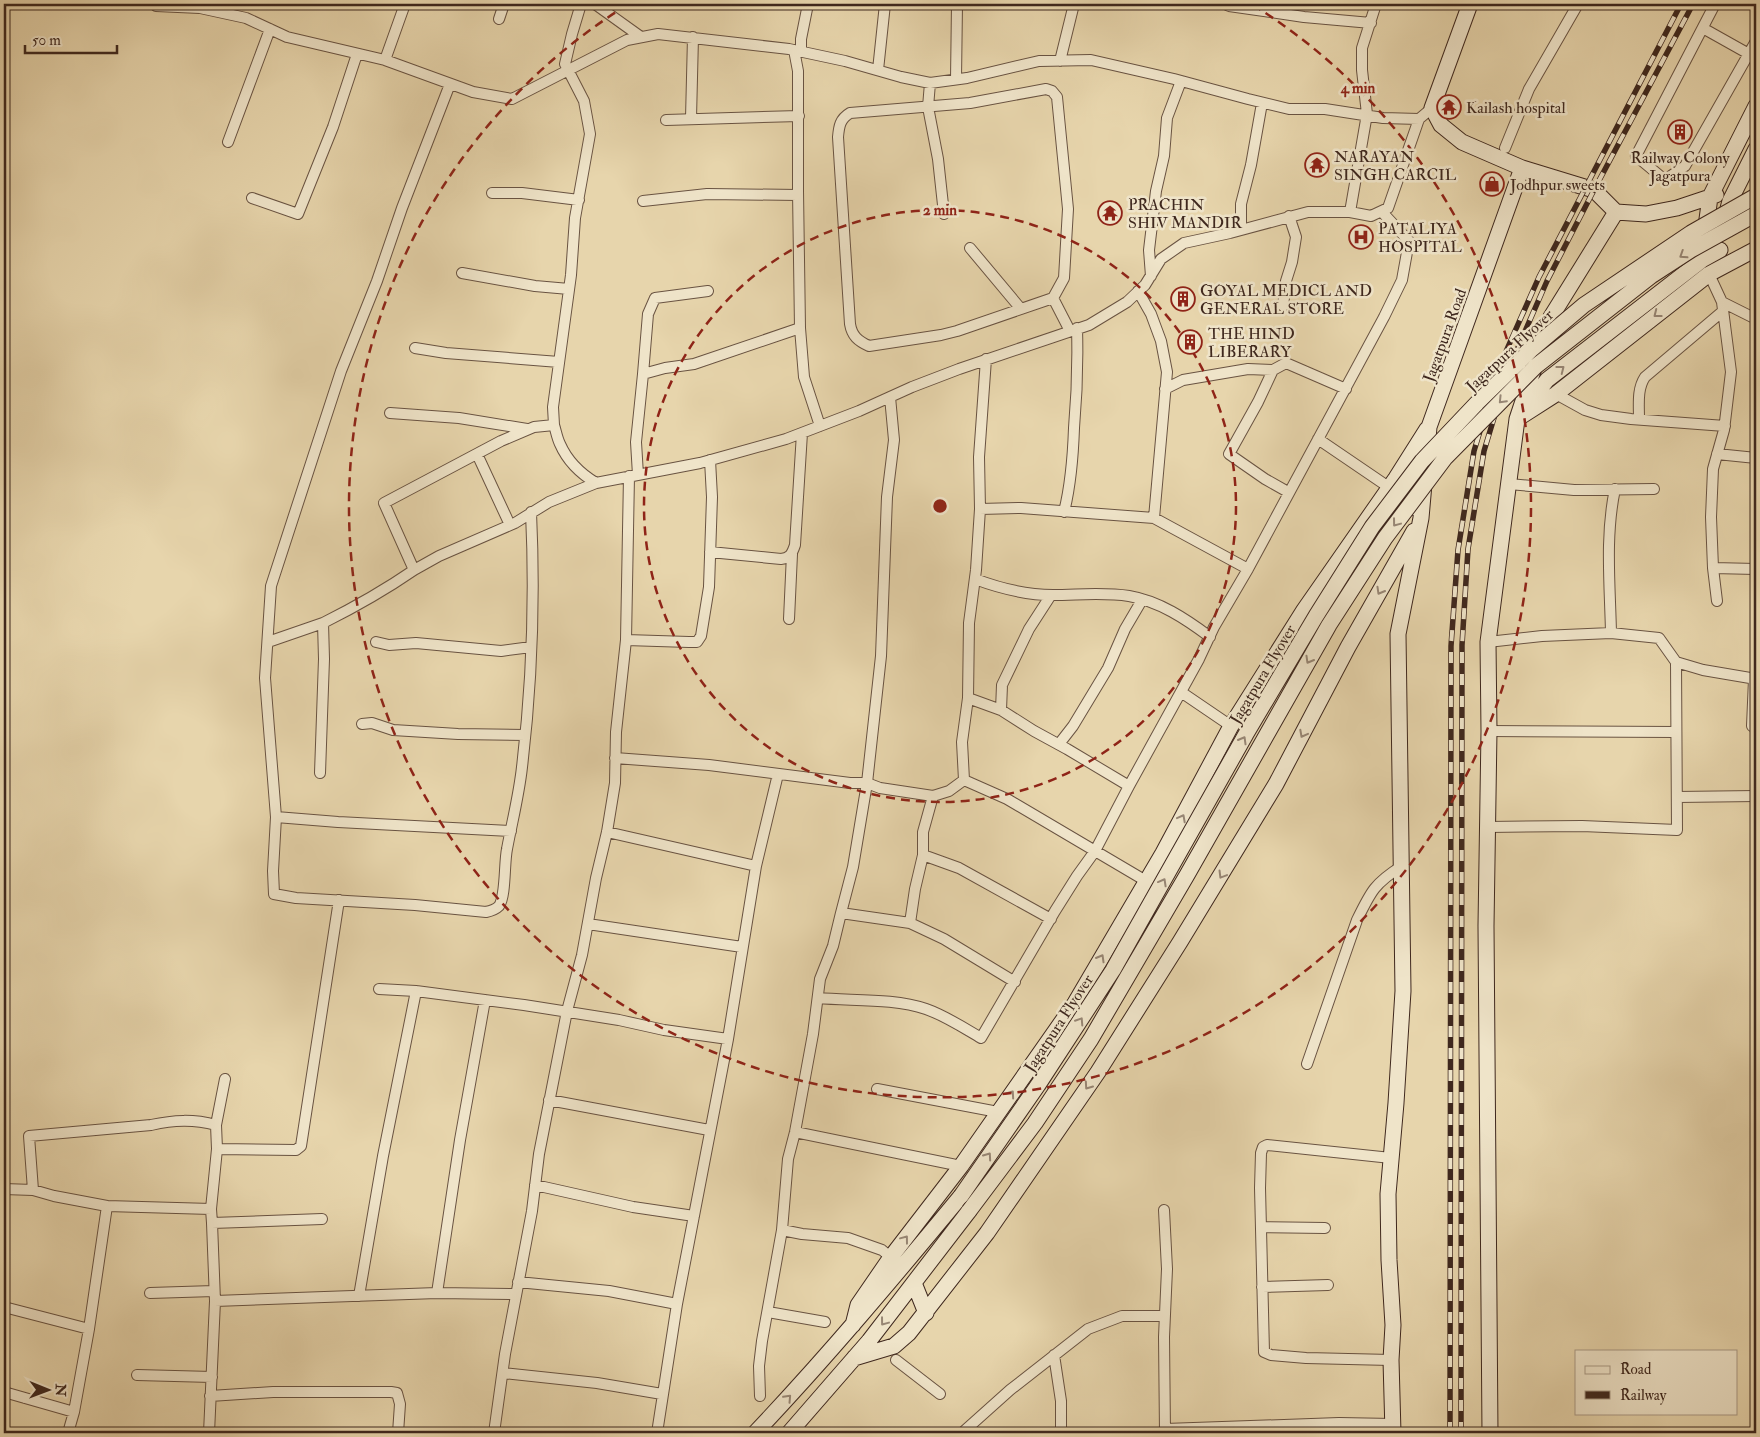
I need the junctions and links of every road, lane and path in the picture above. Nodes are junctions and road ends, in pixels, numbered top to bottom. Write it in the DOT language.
graph roads {
  1 [pos="154,4"];
  2 [pos="405,4"];
  3 [pos="504,4"];
  4 [pos="581,4"];
  5 [pos="595,4"];
  6 [pos="808,4"];
  7 [pos="884,4"];
  8 [pos="957,4"];
  9 [pos="1074,4"];
  10 [pos="1225,4"];
  11 [pos="1376,4"];
  12 [pos="1470,4"];
  13 [pos="1578,4"];
  14 [pos="1715,4"];
  15 [pos="200,6"];
  16 [pos="499,19"];
  17 [pos="1371,23"];
  18 [pos="270,29"];
  19 [pos="1708,31"];
  20 [pos="641,37"];
  21 [pos="692,37"];
  22 [pos="1756,41"];
  23 [pos="797,51"];
  24 [pos="357,54"];
  25 [pos="1750,54"];
  26 [pos="385,60"];
  27 [pos="1060,61"];
  28 [pos="878,70"];
  29 [pos="568,71"];
  30 [pos="956,79"];
  31 [pos="1181,81"];
  32 [pos="930,83"];
  33 [pos="450,84"];
  34 [pos="1262,102"];
  35 [pos="1756,106"];
  36 [pos="928,107"];
  37 [pos="1432,108"];
  38 [pos="1367,114"];
  39 [pos="798,116"];
  40 [pos="691,118"];
  41 [pos="1419,119"];
  42 [pos="666,120"];
  43 [pos="228,142"];
  44 [pos="1504,148"];
  45 [pos="1755,155"];
  46 [pos="1729,157"];
  47 [pos="1522,168"];
  48 [pos="1736,188"];
  49 [pos="492,193"];
  50 [pos="798,195"];
  51 [pos="1756,196"];
  52 [pos="1710,197"];
  53 [pos="252,198"];
  54 [pos="579,200"];
  55 [pos="643,201"];
  56 [pos="1350,212"];
  57 [pos="1382,212"];
  58 [pos="1616,212"];
  59 [pos="944,214"];
  60 [pos="1756,214"];
  61 [pos="1289,216"];
  62 [pos="1240,230"];
  63 [pos="970,248"];
  64 [pos="1756,249"];
  65 [pos="1720,250"];
  66 [pos="1702,260"];
  67 [pos="1716,270"];
  68 [pos="462,273"];
  69 [pos="1151,276"];
  70 [pos="569,289"];
  71 [pos="708,291"];
  72 [pos="1138,292"];
  73 [pos="1053,298"];
  74 [pos="1284,306"];
  75 [pos="1722,306"];
  76 [pos="1021,309"];
  77 [pos="1756,319"];
  78 [pos="800,328"];
  79 [pos="1073,330"];
  80 [pos="414,348"];
  81 [pos="986,359"];
  82 [pos="559,362"];
  83 [pos="1273,370"];
  84 [pos="643,374"];
  85 [pos="1166,389"];
  86 [pos="1346,389"];
  87 [pos="1556,394"];
  88 [pos="890,397"];
  89 [pos="390,413"];
  90 [pos="1517,419"];
  91 [pos="1639,419"];
  92 [pos="554,425"];
  93 [pos="820,426"];
  94 [pos="1724,426"];
  95 [pos="1429,427"];
  96 [pos="528,430"];
  97 [pos="802,433"];
  98 [pos="1318,439"];
  99 [pos="477,454"];
  100 [pos="1717,454"];
  101 [pos="1756,458"];
  102 [pos="710,460"];
  103 [pos="634,475"];
  104 [pos="596,483"];
  105 [pos="1509,484"];
  106 [pos="1390,488"];
  107 [pos="1614,489"];
  108 [pos="1654,489"];
  109 [pos="1288,492"];
  110 [pos="980,509"];
  111 [pos="532,512"];
  112 [pos="1064,512"];
  113 [pos="1154,518"];
  114 [pos="1421,518"];
  115 [pos="510,524"];
  116 [pos="710,552"];
  117 [pos="792,554"];
  118 [pos="1713,568"];
  119 [pos="1248,569"];
  120 [pos="1756,569"];
  121 [pos="414,570"];
  122 [pos="975,579"];
  123 [pos="1051,595"];
  124 [pos="1142,600"];
  125 [pos="1717,601"];
  126 [pos="789,619"];
  127 [pos="323,623"];
  128 [pos="1611,633"];
  129 [pos="1210,637"];
  130 [pos="626,640"];
  131 [pos="268,642"];
  132 [pos="376,642"];
  133 [pos="1488,642"];
  134 [pos="531,647"];
  135 [pos="1676,662"];
  136 [pos="1755,679"];
  137 [pos="1181,692"];
  138 [pos="968,698"];
  139 [pos="1001,710"];
  140 [pos="362,724"];
  141 [pos="1231,726"];
  142 [pos="1752,726"];
  143 [pos="1489,731"];
  144 [pos="1676,732"];
  145 [pos="525,735"];
  146 [pos="1059,744"];
  147 [pos="616,758"];
  148 [pos="320,773"];
  149 [pos="778,774"];
  150 [pos="964,780"];
  151 [pos="867,783"];
  152 [pos="1129,786"];
  153 [pos="933,796"];
  154 [pos="1756,796"];
  155 [pos="1677,797"];
  156 [pos="276,817"];
  157 [pos="1488,828"];
  158 [pos="511,831"];
  159 [pos="607,832"];
  160 [pos="1095,851"];
  161 [pos="923,855"];
  162 [pos="756,866"];
  163 [pos="1402,866"];
  164 [pos="1146,881"];
  165 [pos="339,900"];
  166 [pos="841,913"];
  167 [pos="1050,919"];
  168 [pos="910,923"];
  169 [pos="588,924"];
  170 [pos="742,947"];
  171 [pos="1015,982"];
  172 [pos="379,988"];
  173 [pos="416,991"];
  174 [pos="818,998"];
  175 [pos="485,1000"];
  176 [pos="567,1011"];
  177 [pos="728,1039"];
  178 [pos="1307,1064"];
  179 [pos="225,1079"];
  180 [pos="877,1089"];
  181 [pos="550,1100"];
  182 [pos="998,1112"];
  183 [pos="216,1125"];
  184 [pos="709,1130"];
  185 [pos="795,1132"];
  186 [pos="217,1149"];
  187 [pos="1391,1158"];
  188 [pos="961,1166"];
  189 [pos="535,1185"];
  190 [pos="4,1189"];
  191 [pos="33,1190"];
  192 [pos="107,1206"];
  193 [pos="211,1209"];
  194 [pos="1164,1210"];
  195 [pos="694,1216"];
  196 [pos="322,1219"];
  197 [pos="212,1223"];
  198 [pos="1261,1227"];
  199 [pos="1325,1228"];
  200 [pos="782,1230"];
  201 [pos="897,1262"];
  202 [pos="518,1282"];
  203 [pos="914,1283"];
  204 [pos="1328,1285"];
  205 [pos="1262,1287"];
  206 [pos="150,1293"];
  207 [pos="437,1293"];
  208 [pos="516,1294"];
  209 [pos="214,1296"];
  210 [pos="359,1296"];
  211 [pos="677,1304"];
  212 [pos="4,1307"];
  213 [pos="768,1312"];
  214 [pos="926,1313"];
  215 [pos="1165,1316"];
  216 [pos="825,1322"];
  217 [pos="89,1329"];
  218 [pos="1054,1355"];
  219 [pos="854,1358"];
  220 [pos="896,1360"];
  221 [pos="1391,1360"];
  222 [pos="502,1373"];
  223 [pos="137,1375"];
  224 [pos="212,1377"];
  225 [pos="4,1392"];
  226 [pos="662,1394"];
  227 [pos="940,1394"];
  228 [pos="210,1396"];
  229 [pos="760,1396"];
  230 [pos="74,1412"];
  231 [pos="1393,1428"];
  232 [pos="1264,1430"];
  233 [pos="1165,1431"];
  234 [pos="68,1433"];
  235 [pos="209,1433"];
  236 [pos="398,1433"];
  237 [pos="494,1433"];
  238 [pos="657,1433"];
  239 [pos="755,1433"];
  240 [pos="789,1433"];
  241 [pos="962,1433"];
  242 [pos="1061,1433"];
  243 [pos="1490,1433"];
  1 -- 15 [label="street"];
  2 -- 26 [label="street"];
  3 -- 16 [label="street"];
  4 -- 29 [label="street"];
  5 -- 20 [label="street"];
  6 -- 23 [label="street"];
  7 -- 28 [label="street"];
  8 -- 30 [label="street"];
  9 -- 27 [label="street"];
  10 -- 17 [label="street"];
  11 -- 17 [label="street"];
  12 -- 37 [label="main road"];
  13 -- 44 [label="street"];
  14 -- 25 [label="street"];
  15 -- 18 [label="street"];
  17 -- 38 [label="street"];
  18 -- 24 [label="street"];
  18 -- 43 [label="street"];
  19 -- 25 [label="street"];
  20 -- 21 [label="street"];
  20 -- 29 [label="street"];
  21 -- 23 [label="street"];
  21 -- 40 [label="street"];
  22 -- 25 [label="street"];
  23 -- 28 [label="street"];
  23 -- 39 [label="street"];
  24 -- 26 [label="street"];
  24 -- 53 [label="street"];
  26 -- 33 [label="street"];
  27 -- 30 [label="street"];
  27 -- 31 [label="street"];
  28 -- 32 [label="street"];
  29 -- 33 [label="street"];
  29 -- 54 [label="street"];
  30 -- 32 [label="street"];
  31 -- 34 [label="street"];
  31 -- 69 [label="street"];
  32 -- 36 [label="street"];
  33 -- 131 [label="street"];
  34 -- 38 [label="street"];
  34 -- 62 [label="street"];
  35 -- 46 [label="main road"];
  36 -- 59 [label="street"];
  36 -- 73 [label="street"];
  36 -- 76 [label="street"];
  37 -- 41 [label="street"];
  37 -- 47 [label="main road"];
  38 -- 41 [label="street"];
  38 -- 56 [label="street"];
  39 -- 40 [label="street"];
  39 -- 50 [label="street"];
  40 -- 42 [label="street"];
  41 -- 57 [label="street"];
  45 -- 46 [label="main road"];
  45 -- 48 [label="main road"];
  46 -- 52 [label="main road"];
  47 -- 58 [label="main road"];
  47 -- 95 [label="main road, Jagatpura Road"];
  48 -- 52 [label="main road"];
  48 -- 65 [label="main road"];
  49 -- 54 [label="street"];
  50 -- 55 [label="street"];
  50 -- 78 [label="street"];
  201 -- 51 [label="main road, Jagatpura Flyover, one-way, bridge"];
  52 -- 58 [label="main road"];
  52 -- 66 [label="main road"];
  54 -- 70 [label="street"];
  56 -- 57 [label="street"];
  56 -- 61 [label="street"];
  57 -- 86 [label="street"];
  58 -- 90 [label="main road"];
  60 -- 203 [label="main road, Jagatpura Flyover, one-way, bridge"];
  61 -- 62 [label="street"];
  61 -- 74 [label="street"];
  62 -- 69 [label="street"];
  63 -- 76 [label="street"];
  64 -- 67 [label="main road"];
  65 -- 66 [label="main road"];
  65 -- 67 [label="main road"];
  66 -- 67 [label="main road"];
  90 -- 66 [label="main road, one-way"];
  67 -- 75 [label="street"];
  67 -- 87 [label="main road, one-way"];
  68 -- 70 [label="street"];
  69 -- 72 [label="street"];
  70 -- 82 [label="street"];
  71 -- 84 [label="street"];
  72 -- 79 [label="street"];
  72 -- 85 [label="street"];
  73 -- 76 [label="street"];
  73 -- 79 [label="street"];
  75 -- 77 [label="street"];
  75 -- 91 [label="street"];
  75 -- 94 [label="street"];
  78 -- 84 [label="street"];
  78 -- 93 [label="street"];
  79 -- 81 [label="street"];
  79 -- 112 [label="street"];
  80 -- 82 [label="street"];
  81 -- 88 [label="street"];
  81 -- 110 [label="street"];
  82 -- 92 [label="street"];
  83 -- 85 [label="street"];
  83 -- 86 [label="street"];
  83 -- 109 [label="street"];
  84 -- 103 [label="street"];
  85 -- 113 [label="street"];
  86 -- 98 [label="street"];
  87 -- 90 [label="main road"];
  87 -- 91 [label="street"];
  88 -- 93 [label="street"];
  88 -- 151 [label="street"];
  89 -- 96 [label="street"];
  90 -- 105 [label="main road"];
  91 -- 94 [label="street"];
  92 -- 96 [label="street"];
  92 -- 104 [label="street"];
  93 -- 97 [label="street"];
  94 -- 100 [label="street"];
  95 -- 106 [label="main road"];
  95 -- 114 [label="main road, Jagatpura Road"];
  96 -- 99 [label="street"];
  97 -- 102 [label="street"];
  97 -- 117 [label="street"];
  98 -- 106 [label="street"];
  98 -- 109 [label="street"];
  99 -- 115 [label="street"];
  99 -- 121 [label="street"];
  100 -- 101 [label="street"];
  100 -- 118 [label="street"];
  102 -- 103 [label="street"];
  102 -- 116 [label="street"];
  103 -- 104 [label="street"];
  103 -- 130 [label="street"];
  104 -- 111 [label="street"];
  105 -- 107 [label="street"];
  105 -- 133 [label="main road"];
  106 -- 114 [label="street"];
  106 -- 141 [label="main road"];
  107 -- 108 [label="street"];
  107 -- 128 [label="street"];
  109 -- 119 [label="street"];
  110 -- 112 [label="street"];
  110 -- 122 [label="street"];
  111 -- 115 [label="street"];
  111 -- 134 [label="street"];
  112 -- 113 [label="street"];
  113 -- 119 [label="street"];
  114 -- 163 [label="main road, Jagatpura Road"];
  114 -- 214 [label="main road, one-way"];
  115 -- 121 [label="street"];
  116 -- 117 [label="street"];
  116 -- 130 [label="street"];
  117 -- 126 [label="street"];
  118 -- 120 [label="street"];
  118 -- 125 [label="street"];
  119 -- 129 [label="street"];
  121 -- 127 [label="street"];
  122 -- 123 [label="street"];
  122 -- 138 [label="street"];
  123 -- 124 [label="street"];
  123 -- 139 [label="street"];
  124 -- 129 [label="street"];
  124 -- 146 [label="street"];
  127 -- 131 [label="street"];
  127 -- 148 [label="street"];
  128 -- 133 [label="street"];
  128 -- 135 [label="street"];
  129 -- 137 [label="street"];
  130 -- 147 [label="street"];
  131 -- 156 [label="street"];
  132 -- 134 [label="street"];
  133 -- 143 [label="main road"];
  134 -- 145 [label="street"];
  135 -- 136 [label="street"];
  135 -- 144 [label="street"];
  136 -- 142 [label="street"];
  137 -- 141 [label="street"];
  137 -- 152 [label="street"];
  138 -- 139 [label="street"];
  138 -- 150 [label="street"];
  139 -- 146 [label="street"];
  140 -- 145 [label="street"];
  164 -- 141 [label="main road, one-way"];
  143 -- 144 [label="street"];
  143 -- 157 [label="main road"];
  144 -- 155 [label="street"];
  145 -- 158 [label="street"];
  146 -- 152 [label="street"];
  147 -- 149 [label="street"];
  147 -- 159 [label="street"];
  149 -- 151 [label="street"];
  149 -- 162 [label="street"];
  150 -- 153 [label="street"];
  150 -- 160 [label="street"];
  151 -- 153 [label="street"];
  151 -- 166 [label="street"];
  152 -- 160 [label="street"];
  153 -- 161 [label="street"];
  154 -- 155 [label="street"];
  155 -- 157 [label="street"];
  156 -- 158 [label="street"];
  156 -- 165 [label="street"];
  157 -- 243 [label="main road"];
  158 -- 165 [label="street"];
  159 -- 162 [label="street"];
  159 -- 169 [label="street"];
  160 -- 164 [label="street"];
  160 -- 167 [label="street"];
  161 -- 167 [label="street"];
  161 -- 168 [label="street"];
  162 -- 170 [label="street"];
  163 -- 178 [label="street"];
  163 -- 187 [label="main road, Jagatpura Road"];
  182 -- 164 [label="main road, one-way"];
  165 -- 186 [label="street"];
  166 -- 168 [label="street"];
  166 -- 174 [label="street"];
  167 -- 171 [label="street"];
  168 -- 171 [label="street"];
  169 -- 170 [label="street"];
  169 -- 176 [label="street"];
  170 -- 177 [label="street"];
  171 -- 174 [label="street"];
  172 -- 173 [label="street"];
  173 -- 175 [label="street"];
  173 -- 210 [label="street"];
  174 -- 185 [label="street"];
  175 -- 176 [label="street"];
  175 -- 207 [label="street"];
  176 -- 177 [label="street"];
  176 -- 181 [label="street"];
  177 -- 184 [label="street"];
  179 -- 183 [label="street"];
  180 -- 182 [label="street"];
  181 -- 184 [label="street"];
  181 -- 189 [label="street"];
  182 -- 188 [label="main road"];
  183 -- 186 [label="street"];
  183 -- 191 [label="street"];
  184 -- 195 [label="street"];
  185 -- 188 [label="street"];
  185 -- 200 [label="street"];
  186 -- 193 [label="street"];
  187 -- 198 [label="street"];
  187 -- 221 [label="main road, Jagatpura Road"];
  201 -- 188 [label="main road, one-way"];
  189 -- 195 [label="street"];
  189 -- 202 [label="street"];
  190 -- 191 [label="street"];
  191 -- 192 [label="street"];
  192 -- 193 [label="street"];
  192 -- 217 [label="street"];
  193 -- 197 [label="street"];
  194 -- 215 [label="street"];
  195 -- 211 [label="street"];
  196 -- 197 [label="street"];
  197 -- 209 [label="street"];
  198 -- 199 [label="street"];
  198 -- 205 [label="street"];
  200 -- 201 [label="street"];
  200 -- 213 [label="street"];
  239 -- 201 [label="main road, one-way"];
  202 -- 208 [label="street"];
  202 -- 211 [label="street"];
  203 -- 214 [label="main road"];
  203 -- 219 [label="main road, Jagatpura Flyover, one-way"];
  204 -- 205 [label="street"];
  205 -- 221 [label="street"];
  206 -- 209 [label="street"];
  207 -- 208 [label="street"];
  207 -- 210 [label="street"];
  208 -- 222 [label="street"];
  209 -- 210 [label="street"];
  209 -- 224 [label="street"];
  211 -- 226 [label="street"];
  212 -- 217 [label="street"];
  213 -- 216 [label="street"];
  213 -- 229 [label="street"];
  214 -- 219 [label="main road"];
  215 -- 218 [label="street"];
  215 -- 233 [label="street"];
  217 -- 230 [label="street"];
  218 -- 241 [label="street"];
  218 -- 242 [label="street"];
  219 -- 240 [label="main road, Jagatpura Flyover"];
  220 -- 227 [label="street"];
  221 -- 231 [label="main road, Jagatpura Road"];
  222 -- 226 [label="street"];
  222 -- 237 [label="street"];
  223 -- 224 [label="street"];
  224 -- 228 [label="street"];
  225 -- 230 [label="street"];
  226 -- 238 [label="street"];
  228 -- 235 [label="street"];
  228 -- 236 [label="street"];
  230 -- 234 [label="street"];
  231 -- 232 [label="street"];
  232 -- 233 [label="street"];
}
